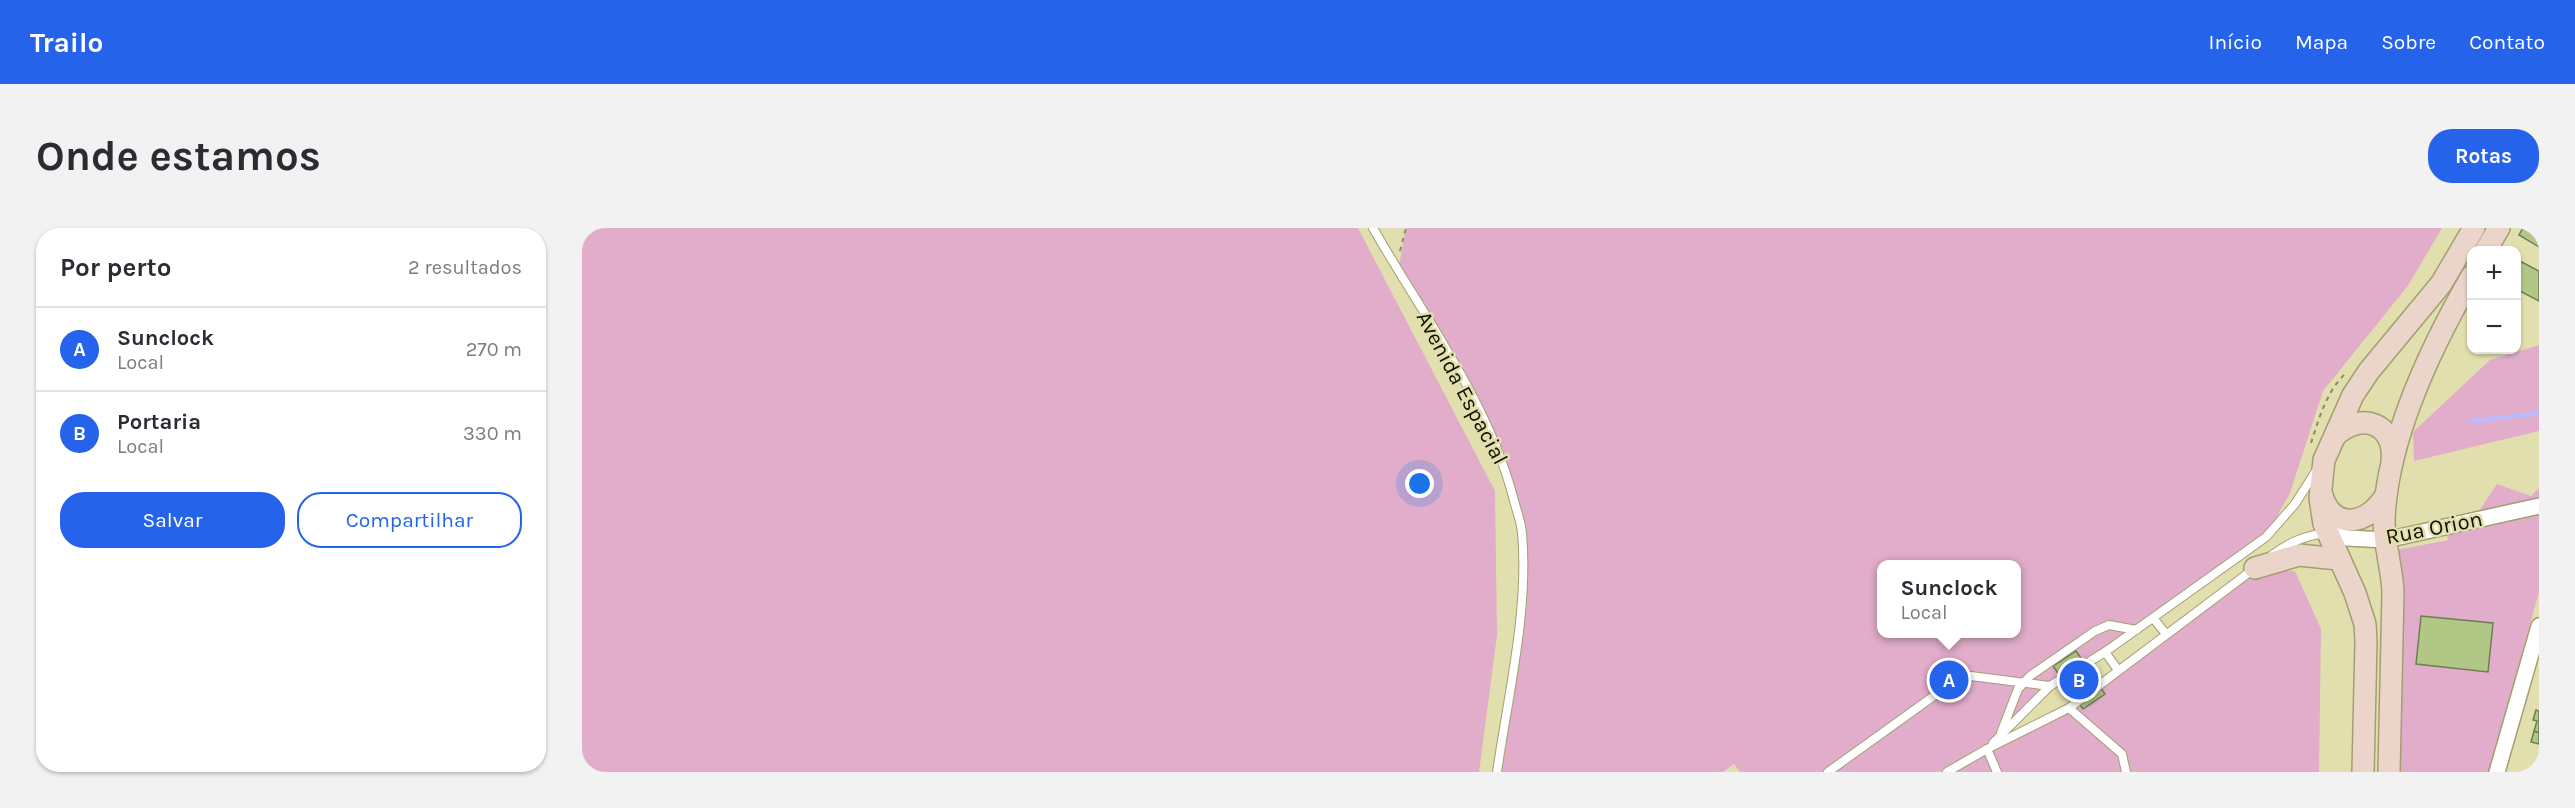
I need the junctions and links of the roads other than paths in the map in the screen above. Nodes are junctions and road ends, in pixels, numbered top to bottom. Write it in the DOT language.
graph roads {
  1 [pos="1373,228"];
  2 [pos="2474,228"];
  3 [pos="2499,228"];
  4 [pos="2488,246"];
  5 [pos="2467,286"];
  6 [pos="2336,435"];
  7 [pos="2316,455"];
  8 [pos="2392,465"];
  9 [pos="2320,486"];
  10 [pos="2386,495"];
  11 [pos="2539,506"];
  12 [pos="2328,533"];
  13 [pos="2386,540"];
  14 [pos="2338,560"];
  15 [pos="2255,568"];
  16 [pos="2152,618"];
  17 [pos="2539,626"];
  18 [pos="2136,630"];
  19 [pos="2166,634"];
  20 [pos="2105,652"];
  21 [pos="2118,670"];
  22 [pos="2024,683"];
  23 [pos="2050,686"];
  24 [pos="2069,708"];
  25 [pos="2000,736"];
  26 [pos="1987,749"];
  27 [pos="1497,772"];
  28 [pos="1828,772"];
  29 [pos="1947,772"];
  30 [pos="1997,772"];
  31 [pos="2126,772"];
  32 [pos="2363,772"];
  33 [pos="2389,772"];
  34 [pos="2497,772"];
  1 -- 27 [label="lane, Avenida Espacial"];
  2 -- 6 [label="main road"];
  3 -- 4 [label="main road"];
  5 -- 8 [label="main road"];
  6 -- 7 [label="main road"];
  6 -- 8 [label="main road"];
  7 -- 9 [label="main road"];
  7 -- 16 [label="lane"];
  8 -- 10 [label="main road"];
  9 -- 10 [label="main road"];
  9 -- 12 [label="main road"];
  10 -- 13 [label="main road"];
  11 -- 13 [label="street, Rua Orion"];
  12 -- 13 [label="street, Rua Orion"];
  12 -- 14 [label="main road"];
  12 -- 15 [label="lane"];
  13 -- 33 [label="main road"];
  14 -- 15 [label="main road"];
  14 -- 32 [label="main road"];
  15 -- 19 [label="lane"];
  16 -- 18 [label="lane"];
  16 -- 19 [label="lane"];
  17 -- 34 [label="street"];
  18 -- 20 [label="lane"];
  18 -- 22 [label="lane"];
  19 -- 21 [label="lane"];
  20 -- 21 [label="lane"];
  20 -- 23 [label="lane"];
  21 -- 24 [label="lane"];
  22 -- 23 [label="lane"];
  22 -- 25 [label="lane"];
  22 -- 28 [label="lane"];
  23 -- 25 [label="lane"];
  24 -- 26 [label="lane"];
  24 -- 31 [label="lane"];
  25 -- 26 [label="lane"];
  26 -- 29 [label="lane"];
  26 -- 30 [label="lane"];
}
